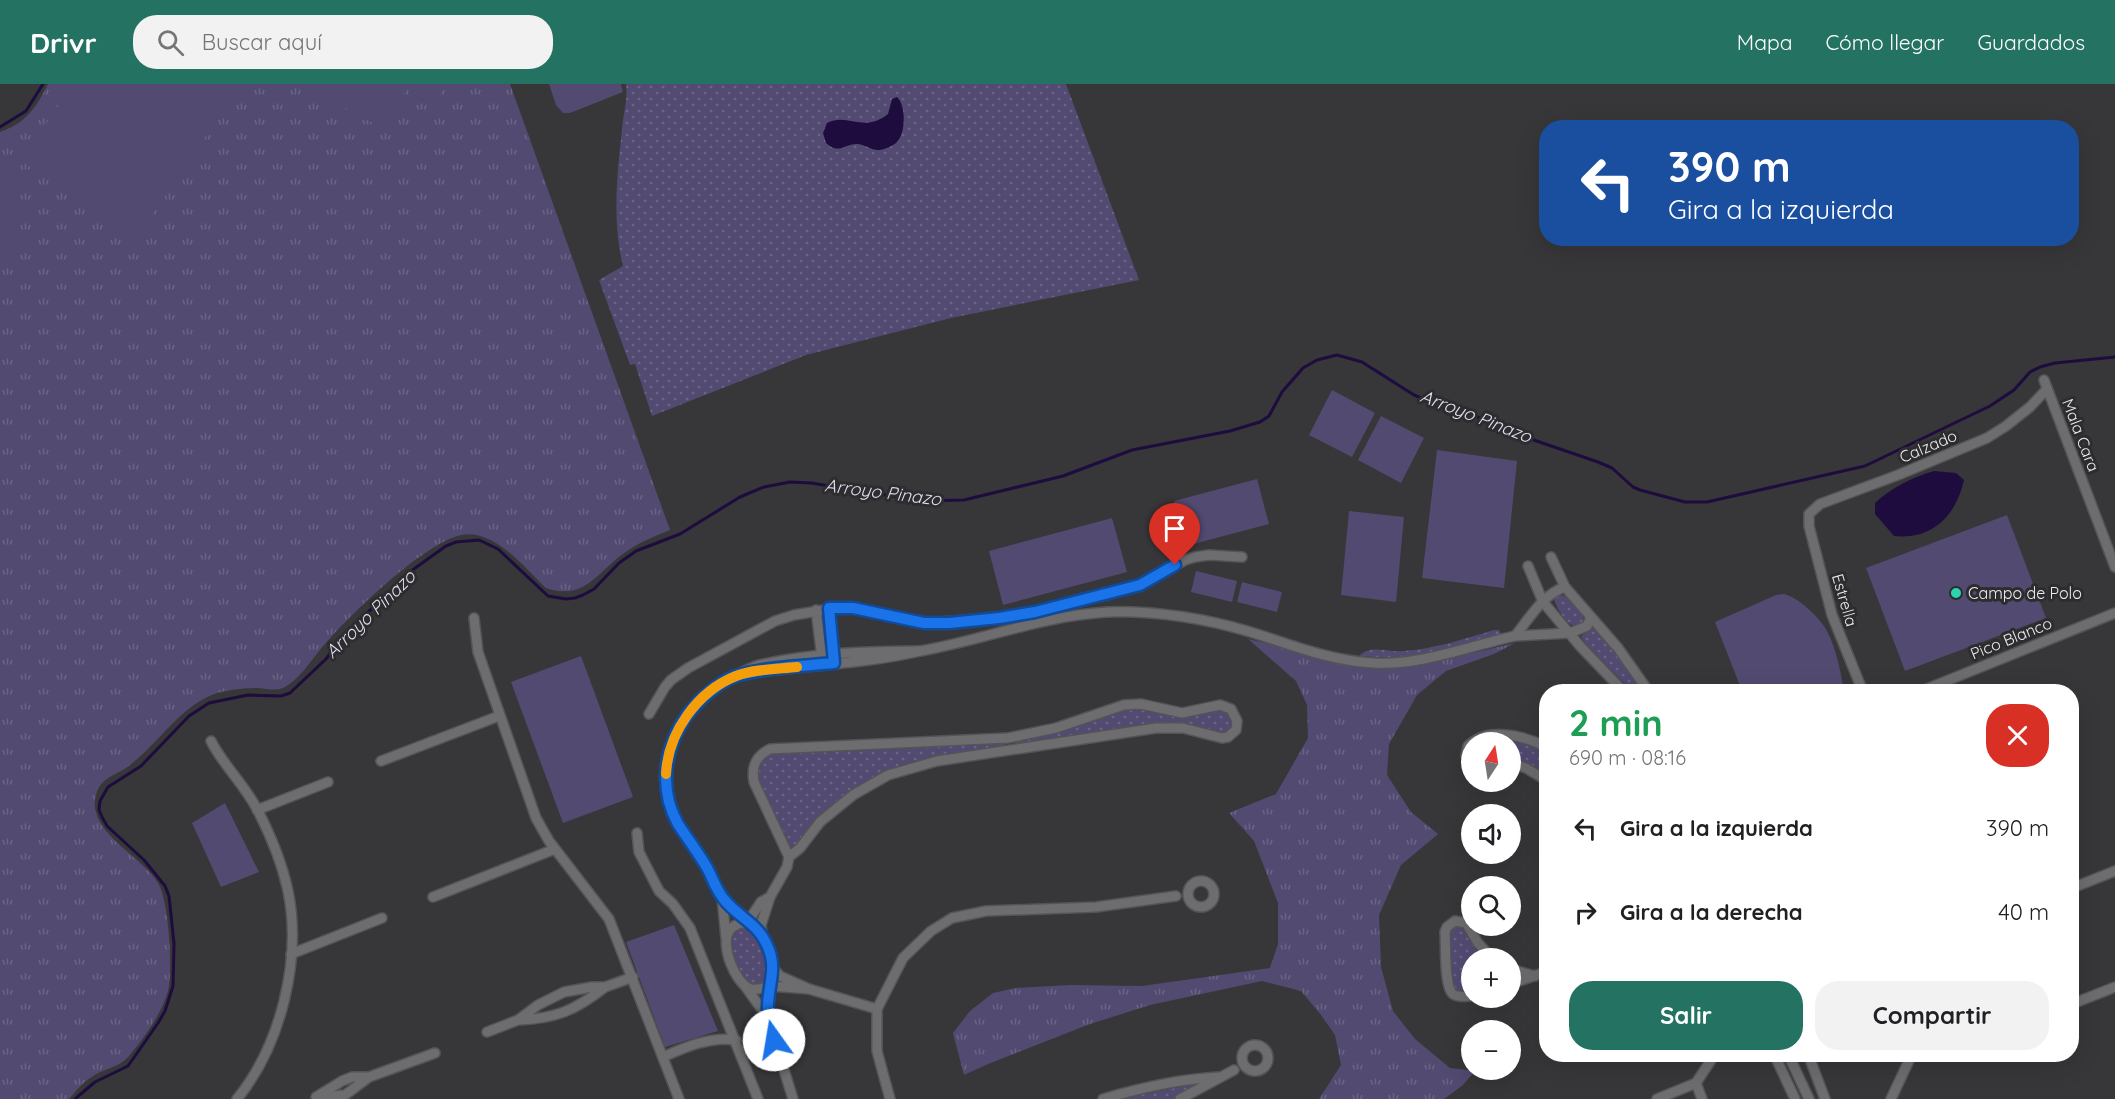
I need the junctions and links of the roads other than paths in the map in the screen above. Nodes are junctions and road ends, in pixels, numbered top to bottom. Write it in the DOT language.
graph roads {
  1 [pos="2046,384"];
  2 [pos="1809,514"];
  3 [pos="1242,557"];
  4 [pos="1551,557"];
  5 [pos="1528,566"];
  6 [pos="2115,567"];
  7 [pos="1565,587"];
  8 [pos="1543,602"];
  9 [pos="829,608"];
  10 [pos="816,610"];
  11 [pos="2115,613"];
  12 [pos="1591,617"];
  13 [pos="474,618"];
  14 [pos="1570,633"];
  15 [pos="1515,636"];
  16 [pos="834,658"];
  17 [pos="822,659"];
  18 [pos="1617,684"];
  19 [pos="1644,684"];
  20 [pos="1860,684"];
  21 [pos="1938,684"];
  22 [pos="649,714"];
  23 [pos="499,716"];
  24 [pos="1008,738"];
  25 [pos="1521,738"];
  26 [pos="211,741"];
  27 [pos="1539,744"];
  28 [pos="1010,751"];
  29 [pos="381,761"];
  30 [pos="1521,767"];
  31 [pos="1539,776"];
  32 [pos="328,782"];
  33 [pos="257,810"];
  34 [pos="637,833"];
  35 [pos="555,849"];
  36 [pos="789,857"];
  37 [pos="2115,871"];
  38 [pos="2079,885"];
  39 [pos="1189,888"];
  40 [pos="1176,896"];
  41 [pos="433,897"];
  42 [pos="722,897"];
  43 [pos="770,897"];
  44 [pos="1191,902"];
  45 [pos="382,918"];
  46 [pos="747,923"];
  47 [pos="762,935"];
  48 [pos="726,939"];
  49 [pos="1482,948"];
  50 [pos="291,954"];
  51 [pos="773,968"];
  52 [pos="1521,972"];
  53 [pos="1539,975"];
  54 [pos="1535,976"];
  55 [pos="633,977"];
  56 [pos="1521,980"];
  57 [pos="743,984"];
  58 [pos="770,986"];
  59 [pos="605,987"];
  60 [pos="2115,987"];
  61 [pos="809,989"];
  62 [pos="1461,996"];
  63 [pos="2079,1001"];
  64 [pos="877,1009"];
  65 [pos="768,1018"];
  66 [pos="518,1020"];
  67 [pos="487,1032"];
  68 [pos="736,1040"];
  69 [pos="435,1053"];
  70 [pos="663,1057"];
  71 [pos="1242,1058"];
  72 [pos="1710,1062"];
  73 [pos="1778,1062"];
  74 [pos="1792,1062"];
  75 [pos="1811,1062"];
  76 [pos="1908,1062"];
  77 [pos="1234,1070"];
  78 [pos="1249,1070"];
  79 [pos="369,1077"];
  80 [pos="1219,1077"];
  81 [pos="1696,1083"];
  82 [pos="313,1098"];
  83 [pos="237,1099"];
  84 [pos="679,1099"];
  85 [pos="758,1099"];
  86 [pos="793,1099"];
  87 [pos="890,1099"];
  88 [pos="1103,1099"];
  89 [pos="1180,1099"];
  90 [pos="1657,1099"];
  91 [pos="1702,1099"];
  92 [pos="1795,1099"];
  93 [pos="1809,1099"];
  94 [pos="1825,1099"];
  95 [pos="1891,1099"];
  1 -- 2 [label="street, Calzado"];
  1 -- 6 [label="street, Mala Cara"];
  2 -- 20 [label="street, Estrella"];
  3 -- 9 [label="street"];
  4 -- 7 [label="street"];
  5 -- 8 [label="street"];
  7 -- 8 [label="street"];
  7 -- 12 [label="street"];
  8 -- 14 [label="street"];
  8 -- 15 [label="street"];
  9 -- 10 [label="street"];
  9 -- 16 [label="street"];
  10 -- 17 [label="street"];
  10 -- 22 [label="street"];
  11 -- 21 [label="street, Pico Blanco"];
  12 -- 14 [label="street"];
  12 -- 19 [label="street"];
  13 -- 23 [label="street"];
  14 -- 15 [label="street"];
  14 -- 18 [label="street"];
  15 -- 16 [label="street"];
  16 -- 17 [label="street"];
  17 -- 42 [label="street"];
  23 -- 29 [label="street"];
  23 -- 35 [label="street"];
  24 -- 28 [label="street"];
  24 -- 28 [label="street"];
  24 -- 36 [label="street"];
  25 -- 27 [label="street"];
  26 -- 33 [label="street"];
  28 -- 36 [label="street"];
  30 -- 31 [label="street"];
  32 -- 33 [label="street"];
  33 -- 50 [label="street"];
  34 -- 68 [label="street"];
  35 -- 41 [label="street"];
  35 -- 55 [label="street"];
  36 -- 43 [label="street"];
  37 -- 38 [label="street"];
  39 -- 40 [label="street"];
  39 -- 44 [label="street"];
  39 -- 44 [label="street"];
  40 -- 44 [label="street"];
  40 -- 64 [label="street"];
  42 -- 46 [label="street"];
  42 -- 48 [label="street"];
  43 -- 46 [label="street"];
  43 -- 47 [label="street"];
  45 -- 50 [label="street"];
  46 -- 47 [label="street"];
  46 -- 48 [label="street"];
  47 -- 51 [label="street"];
  48 -- 57 [label="street"];
  49 -- 62 [label="street"];
  50 -- 83 [label="street"];
  51 -- 58 [label="street"];
  51 -- 61 [label="street"];
  52 -- 54 [label="street"];
  53 -- 54 [label="street"];
  54 -- 56 [label="street"];
  55 -- 59 [label="street"];
  55 -- 70 [label="street"];
  57 -- 58 [label="street"];
  57 -- 65 [label="street"];
  58 -- 61 [label="street"];
  58 -- 65 [label="street"];
  59 -- 66 [label="street"];
  59 -- 66 [label="street"];
  60 -- 63 [label="street"];
  61 -- 64 [label="street"];
  64 -- 87 [label="street"];
  65 -- 86 [label="street"];
  66 -- 67 [label="street"];
  68 -- 70 [label="street"];
  68 -- 85 [label="street"];
  69 -- 79 [label="street"];
  70 -- 84 [label="street"];
  71 -- 77 [label="street"];
  71 -- 78 [label="street"];
  71 -- 78 [label="street"];
  72 -- 81 [label="street"];
  73 -- 92 [label="street"];
  74 -- 93 [label="street"];
  75 -- 94 [label="street"];
  76 -- 95 [label="street"];
  77 -- 78 [label="street"];
  77 -- 80 [label="street"];
  79 -- 82 [label="street"];
  79 -- 82 [label="street"];
  80 -- 88 [label="street"];
  80 -- 89 [label="street"];
  81 -- 90 [label="street"];
  81 -- 91 [label="street"];
}
